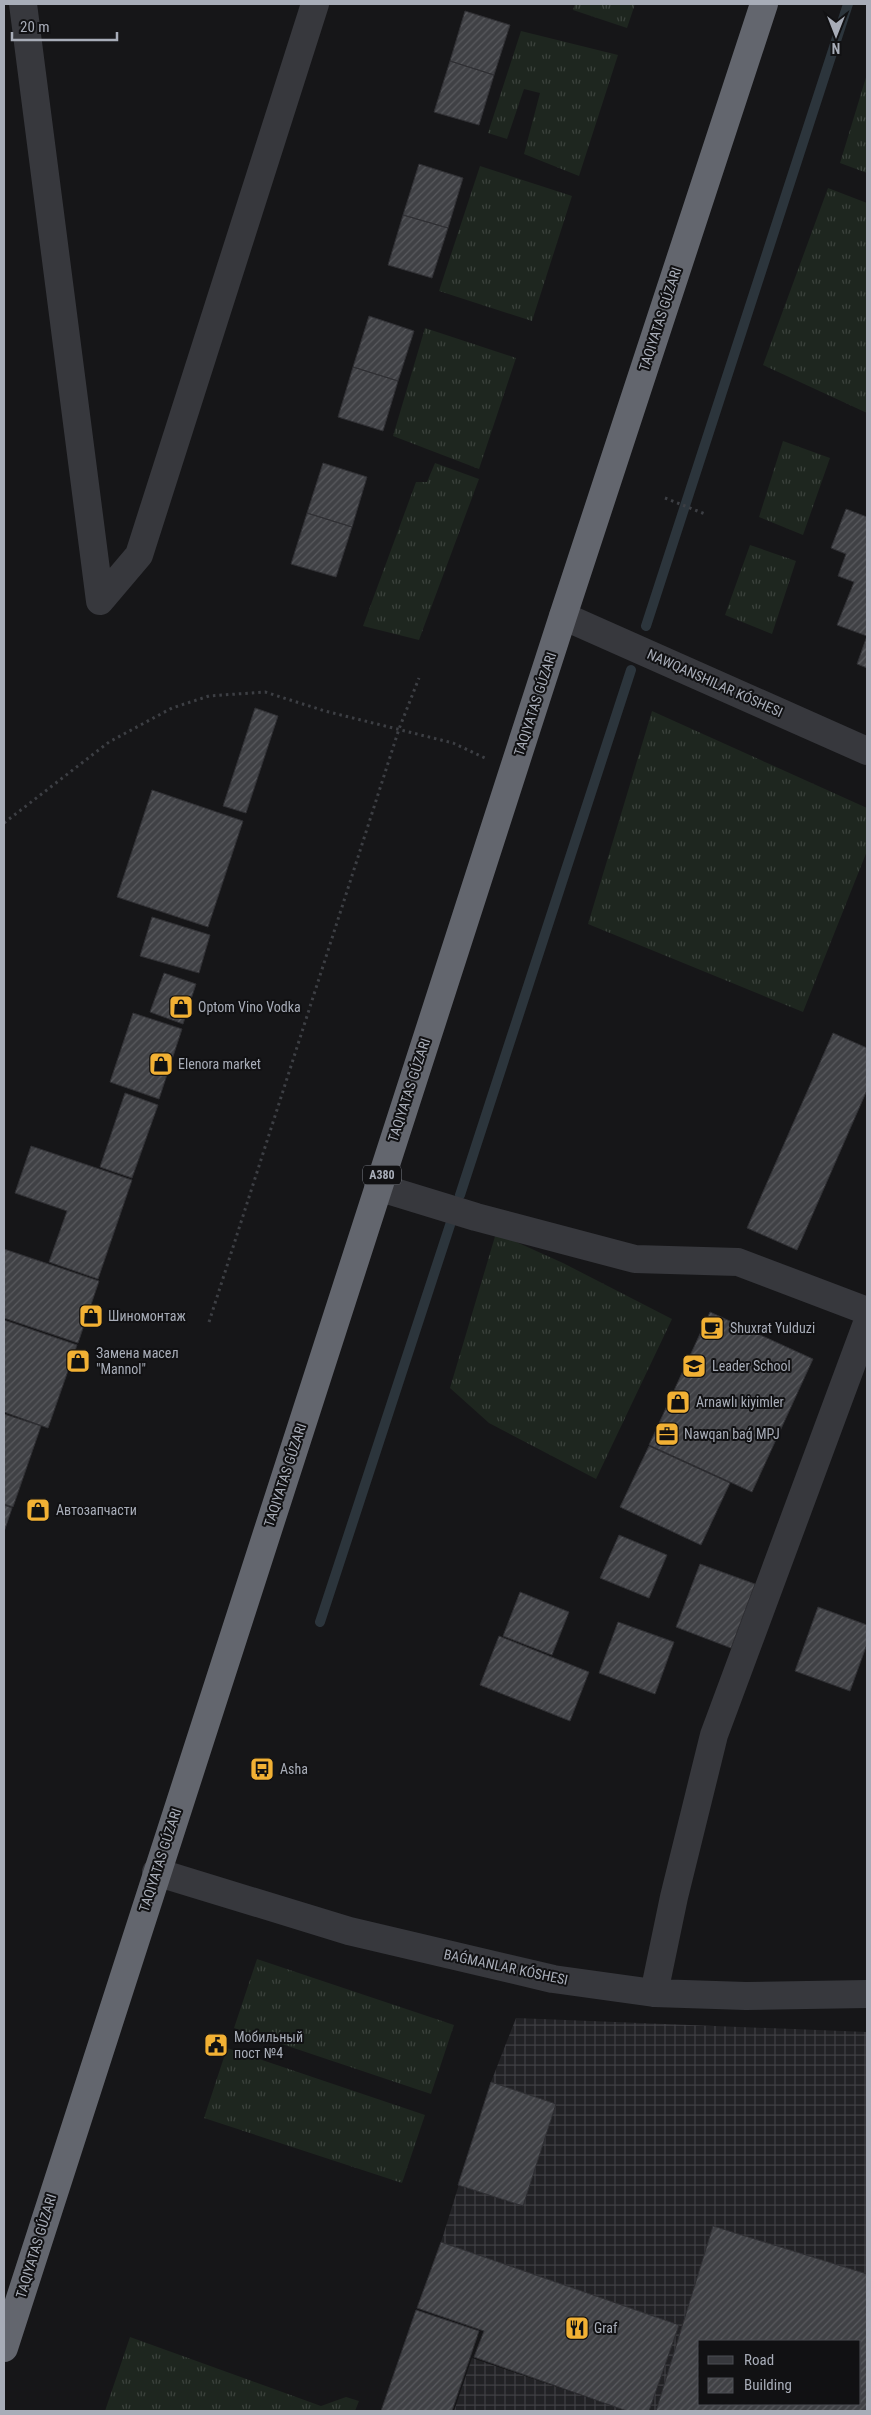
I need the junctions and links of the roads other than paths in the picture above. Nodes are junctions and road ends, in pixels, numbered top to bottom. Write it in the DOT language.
graph roads {
  1 [pos="23,4"];
  2 [pos="314,4"];
  3 [pos="764,4"];
  4 [pos="563,616"];
  5 [pos="867,751"];
  6 [pos="378,1187"];
  7 [pos="867,1311"];
  8 [pos="867,1323"];
  9 [pos="156,1872"];
  10 [pos="654,1993"];
  11 [pos="867,1994"];
  12 [pos="4,2348"];
  1 -- 2 [label="street"];
  3 -- 4 [label="highway, A380"];
  4 -- 5 [label="street"];
  4 -- 6 [label="highway, A380"];
  6 -- 7 [label="street"];
  6 -- 9 [label="highway, A380"];
  8 -- 10 [label="street"];
  9 -- 10 [label="street, BAǴMANLAR KÓSHESI"];
  9 -- 12 [label="highway, A380"];
  10 -- 11 [label="street, BAǴMANLAR KÓSHESI"];
}
